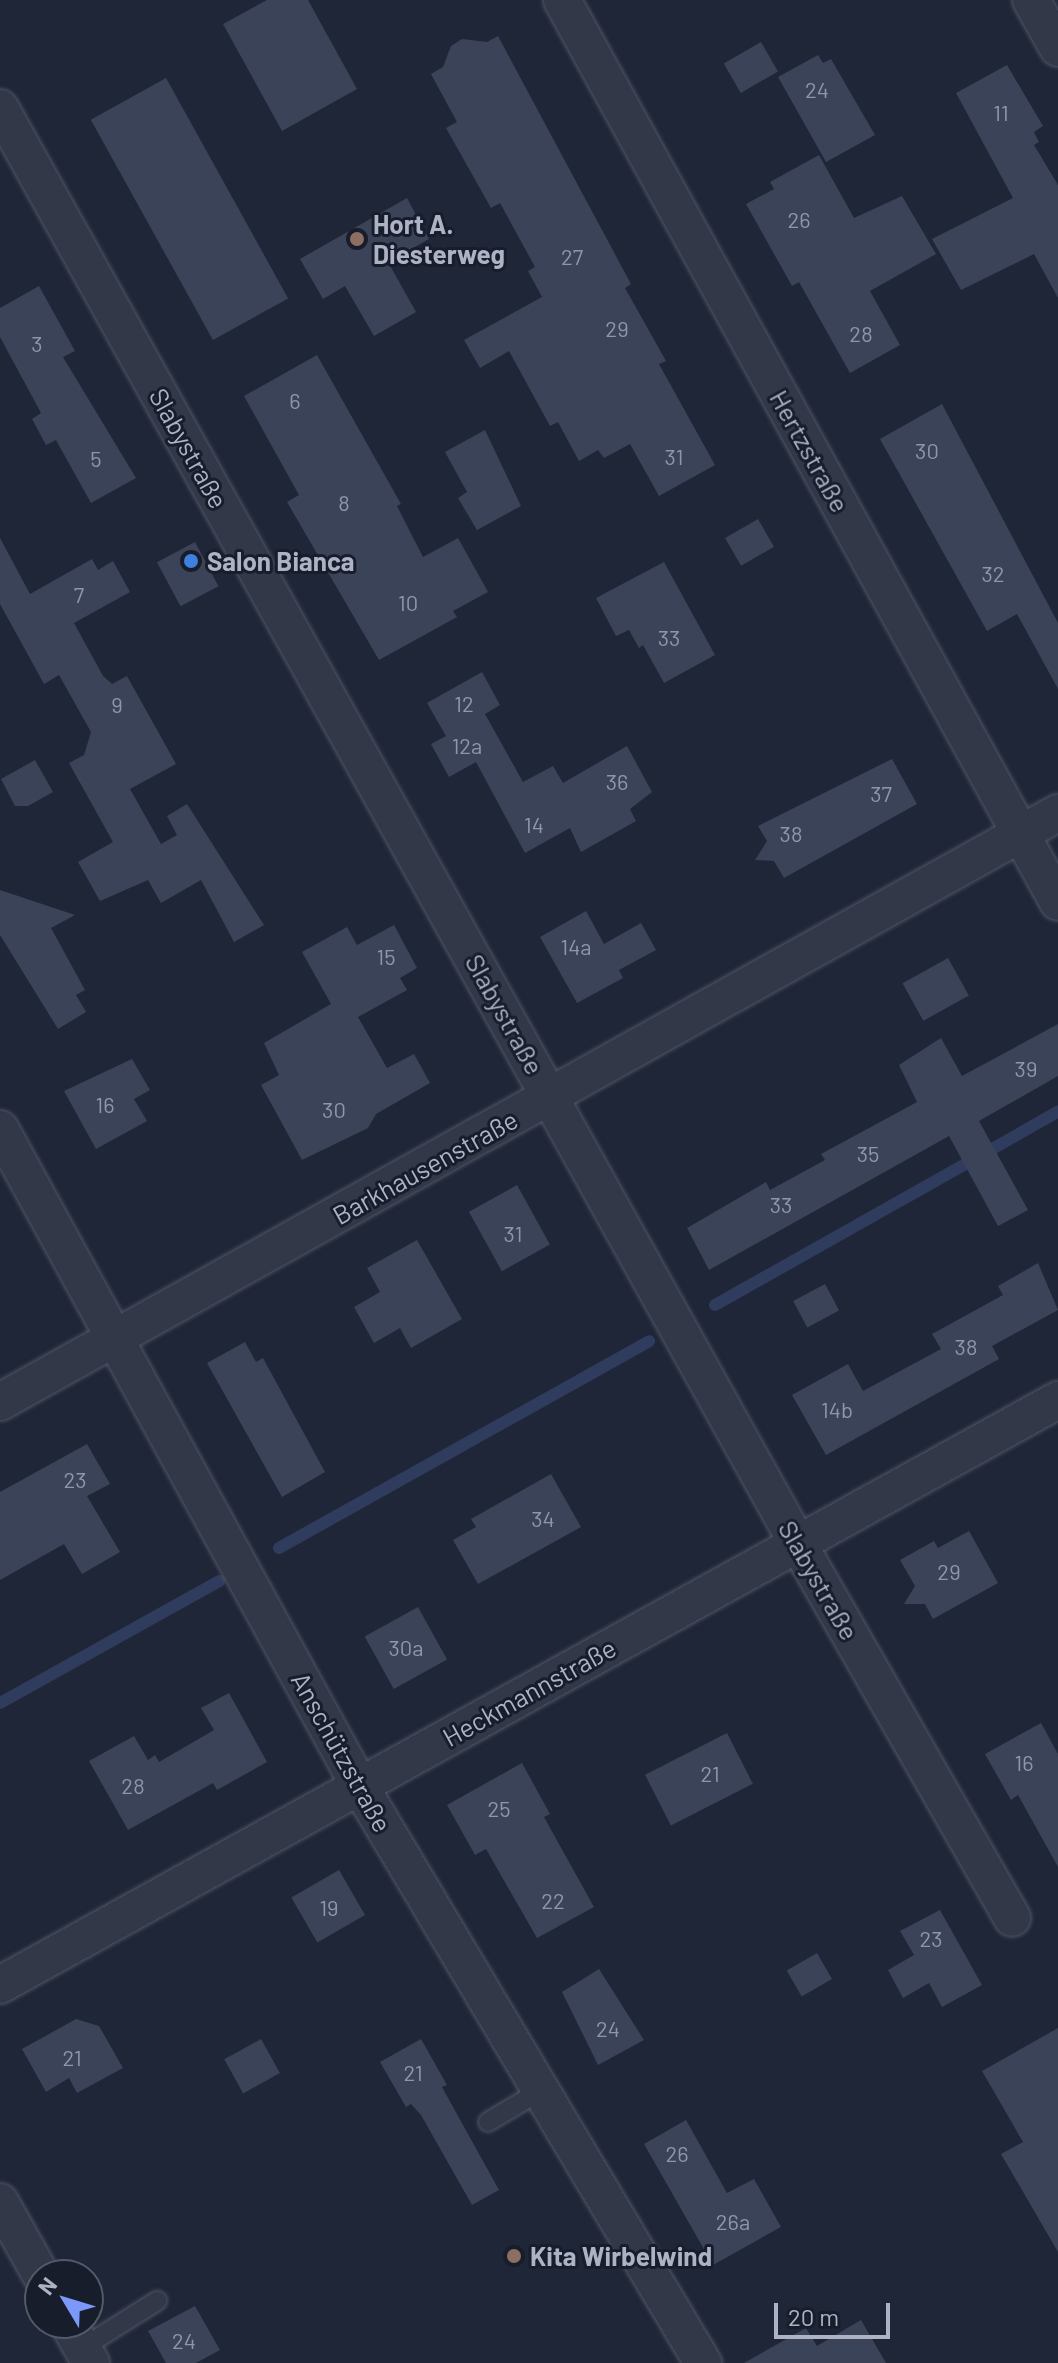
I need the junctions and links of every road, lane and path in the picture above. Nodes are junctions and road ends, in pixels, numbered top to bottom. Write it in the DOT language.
graph roads {
  1 [pos="562,0"];
  2 [pos="1031,0"];
  3 [pos="1058,48"];
  4 [pos="0,108"];
  5 [pos="1058,813"];
  6 [pos="1020,834"];
  7 [pos="1058,902"];
  8 [pos="551,1097"];
  9 [pos="0,1129"];
  10 [pos="116,1338"];
  11 [pos="1058,1400"];
  12 [pos="0,1402"];
  13 [pos="797,1542"];
  14 [pos="359,1785"];
  15 [pos="1012,1918"];
  16 [pos="0,1985"];
  17 [pos="542,2090"];
  18 [pos="488,2122"];
  19 [pos="0,2202"];
  20 [pos="32,2259"];
  21 [pos="157,2301"];
  22 [pos="80,2345"];
  23 [pos="703,2363"];
  1 -- 6 [label="street, Hertzstraße"];
  2 -- 3 [label="street"];
  4 -- 8 [label="street, Slabystraße"];
  5 -- 6 [label="street, Barkhausenstraße"];
  6 -- 7 [label="street, Hertzstraße"];
  6 -- 8 [label="street, Barkhausenstraße"];
  8 -- 10 [label="street, Barkhausenstraße"];
  8 -- 13 [label="street, Slabystraße"];
  9 -- 10 [label="street, Anschützstraße"];
  10 -- 12 [label="street, Barkhausenstraße"];
  10 -- 14 [label="street, Anschützstraße"];
  11 -- 13 [label="street, Heckmannstraße"];
  13 -- 14 [label="street, Heckmannstraße"];
  13 -- 15 [label="street, Slabystraße"];
  14 -- 16 [label="street, Heckmannstraße"];
  14 -- 17 [label="street, Anschützstraße"];
  17 -- 18 [label="lane"];
  17 -- 23 [label="street, Anschützstraße"];
  19 -- 20 [label="street"];
  21 -- 22 [label="lane"];
}
